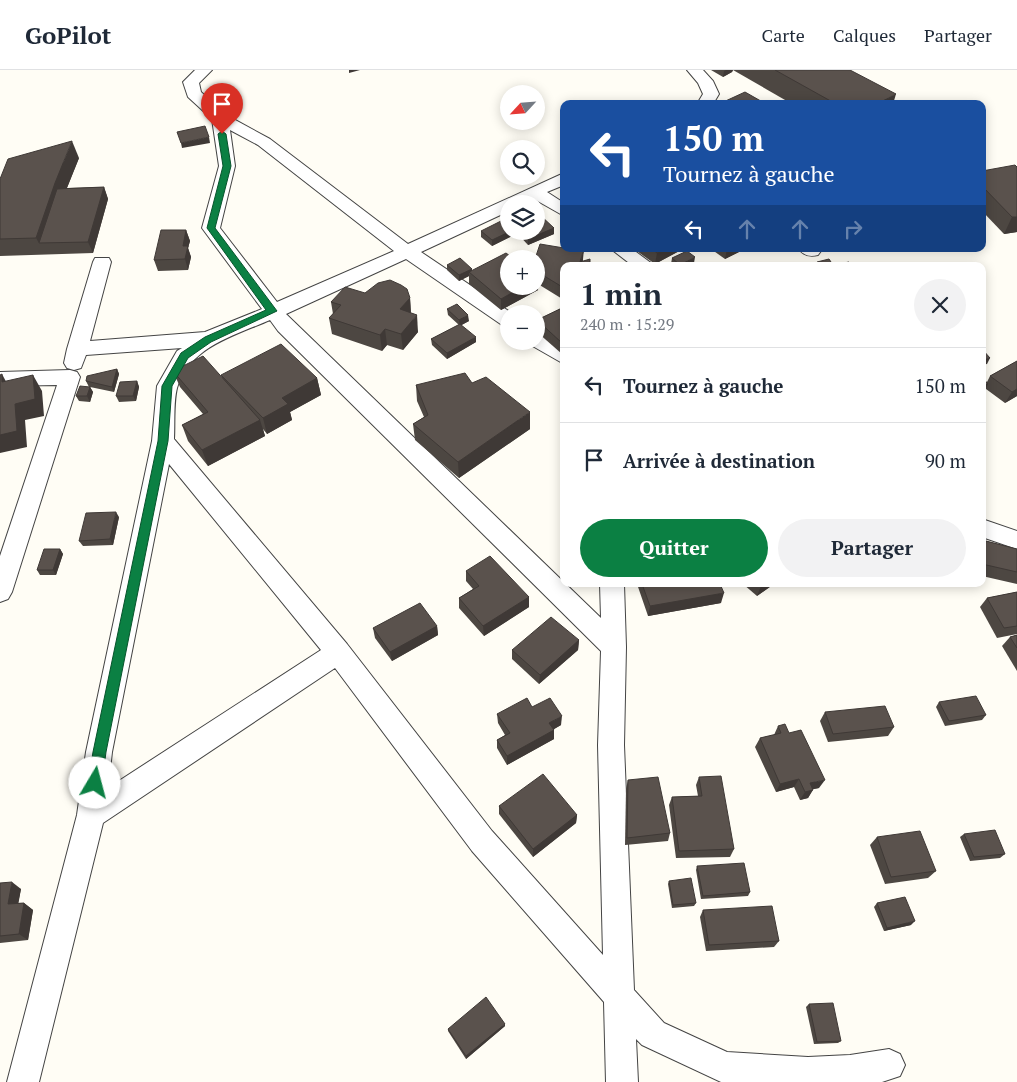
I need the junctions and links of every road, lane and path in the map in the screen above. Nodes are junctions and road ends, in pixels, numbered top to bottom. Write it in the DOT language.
graph roads {
  1 [pos="204,70"];
  2 [pos="695,70"];
  3 [pos="707,100"];
  4 [pos="220,118"];
  5 [pos="560,180"];
  6 [pos="535,192"];
  7 [pos="560,208"];
  8 [pos="406,251"];
  9 [pos="625,252"];
  10 [pos="102,262"];
  11 [pos="640,262"];
  12 [pos="272,311"];
  13 [pos="500,314"];
  14 [pos="208,339"];
  15 [pos="545,345"];
  16 [pos="78,349"];
  17 [pos="560,354"];
  18 [pos="70,377"];
  19 [pos="0,379"];
  20 [pos="163,441"];
  21 [pos="986,529"];
  22 [pos="1017,540"];
  23 [pos="612,587"];
  24 [pos="0,592"];
  25 [pos="614,646"];
  26 [pos="338,652"];
  27 [pos="91,815"];
  28 [pos="620,997"];
  29 [pos="889,1065"];
  30 [pos="22,1082"];
  31 [pos="622,1082"];
  1 -- 4 [label="street"];
  2 -- 3 [label="street"];
  4 -- 8 [label="street"];
  4 -- 12 [label="street"];
  5 -- 6 [label="street"];
  6 -- 7 [label="street"];
  6 -- 8 [label="street"];
  8 -- 12 [label="street"];
  8 -- 13 [label="street"];
  9 -- 11 [label="street"];
  10 -- 16 [label="street"];
  12 -- 14 [label="street"];
  12 -- 25 [label="street"];
  14 -- 16 [label="street"];
  14 -- 20 [label="street"];
  15 -- 17 [label="street"];
  16 -- 18 [label="street"];
  18 -- 19 [label="street"];
  18 -- 24 [label="street"];
  20 -- 26 [label="street"];
  20 -- 27 [label="street"];
  21 -- 22 [label="street"];
  23 -- 25 [label="street"];
  25 -- 28 [label="street"];
  26 -- 27 [label="street"];
  26 -- 28 [label="street"];
  27 -- 30 [label="street"];
  28 -- 29 [label="street"];
  28 -- 31 [label="street"];
}
